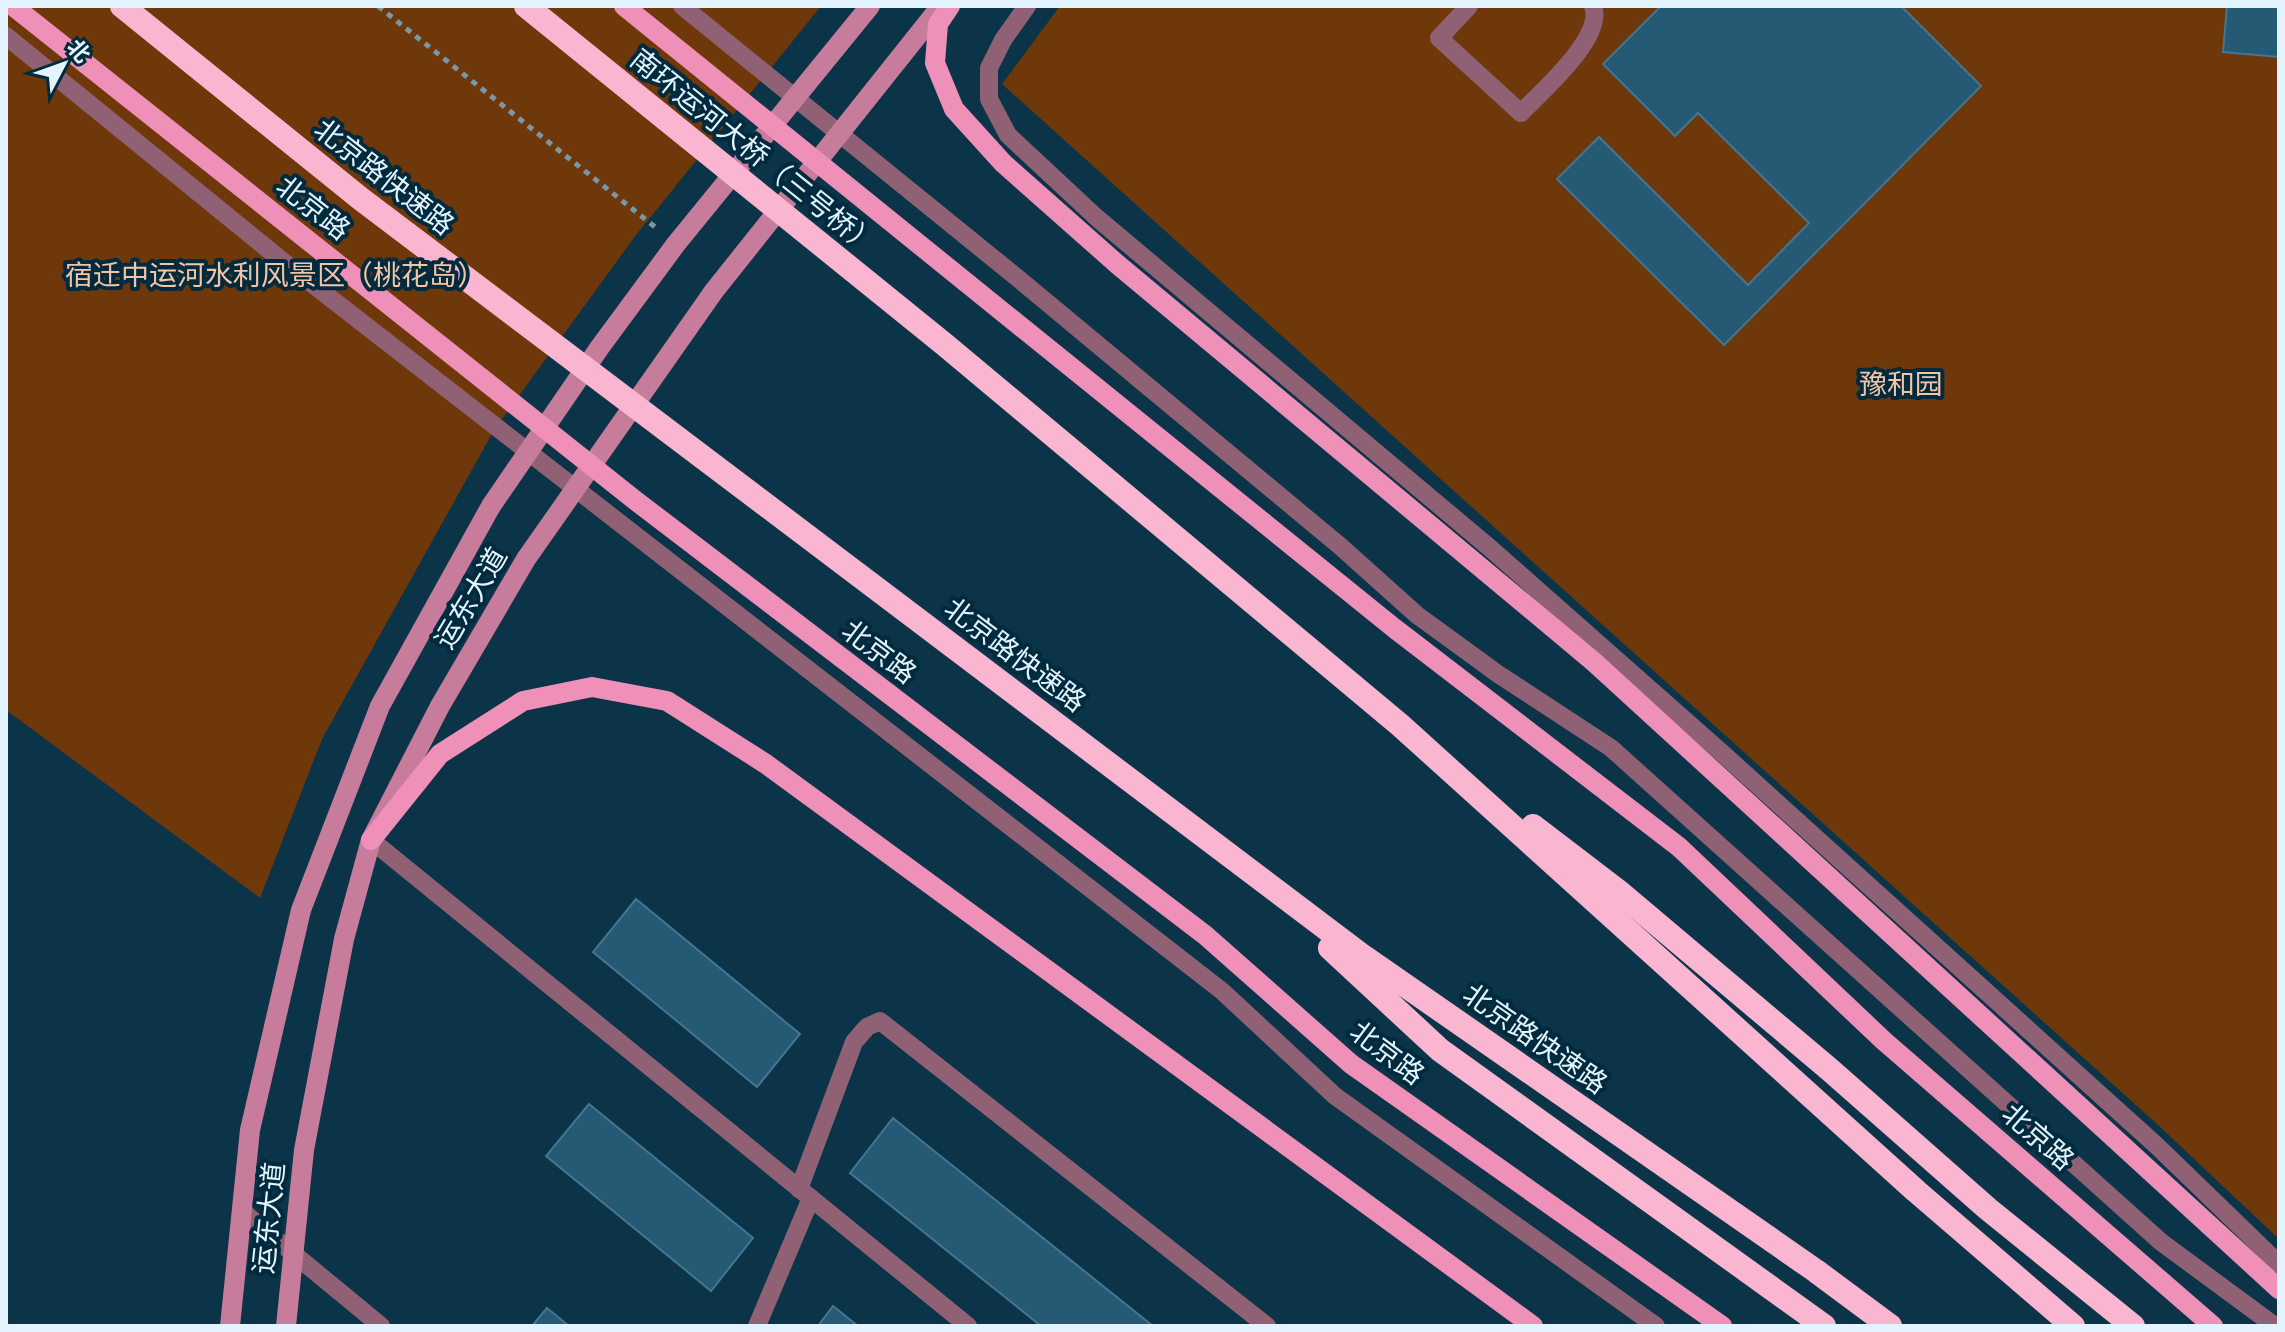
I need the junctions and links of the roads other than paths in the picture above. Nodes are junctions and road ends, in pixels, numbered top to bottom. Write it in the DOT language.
graph roads {
  1 [pos="13,6"];
  2 [pos="122,6"];
  3 [pos="526,6"];
  4 [pos="624,6"];
  5 [pos="682,6"];
  6 [pos="870,6"];
  7 [pos="941,6"];
  8 [pos="950,6"];
  9 [pos="1027,6"];
  10 [pos="1469,6"];
  11 [pos="1593,6"];
  12 [pos="6,36"];
  13 [pos="975,290"];
  14 [pos="1400,725"];
  15 [pos="371,840"];
  16 [pos="1231,857"];
  17 [pos="805,1193"];
  18 [pos="243,1212"];
  19 [pos="293,1252"];
  20 [pos="2279,1264"];
  21 [pos="2279,1289"];
  22 [pos="230,1326"];
  23 [pos="286,1326"];
  24 [pos="381,1326"];
  25 [pos="757,1326"];
  26 [pos="968,1326"];
  27 [pos="1267,1326"];
  28 [pos="1533,1326"];
  29 [pos="1656,1326"];
  30 [pos="1722,1326"];
  31 [pos="1824,1326"];
  32 [pos="1890,1326"];
  33 [pos="2073,1326"];
  34 [pos="2133,1326"];
  35 [pos="2213,1326"];
  36 [pos="2275,1326"];
  1 -- 30 [label="main road, 北京路"];
  2 -- 16 [label="highway, 北京路快速路"];
  3 -- 14 [label="highway, 南环运河大桥（三号桥）"];
  4 -- 13 [label="main road, 南环运河大桥（三号桥）"];
  5 -- 36 [label="lane"];
  6 -- 18 [label="main road, 运东大道"];
  7 -- 15 [label="main road, 运东大道"];
  8 -- 21 [label="main road"];
  9 -- 20 [label="lane"];
  10 -- 11 [label="lane"];
  12 -- 29 [label="lane"];
  13 -- 35 [label="main road, 北京路"];
  14 -- 33 [label="highway"];
  14 -- 34 [label="highway"];
  15 -- 17 [label="lane"];
  15 -- 19 [label="main road, 运东大道"];
  15 -- 28 [label="main road"];
  16 -- 31 [label="highway"];
  16 -- 32 [label="highway, 北京路快速路"];
  17 -- 25 [label="lane"];
  17 -- 26 [label="lane"];
  17 -- 27 [label="lane"];
  18 -- 19 [label="lane"];
  18 -- 22 [label="main road, 运东大道"];
  19 -- 23 [label="main road, 运东大道"];
  19 -- 24 [label="lane"];
}
